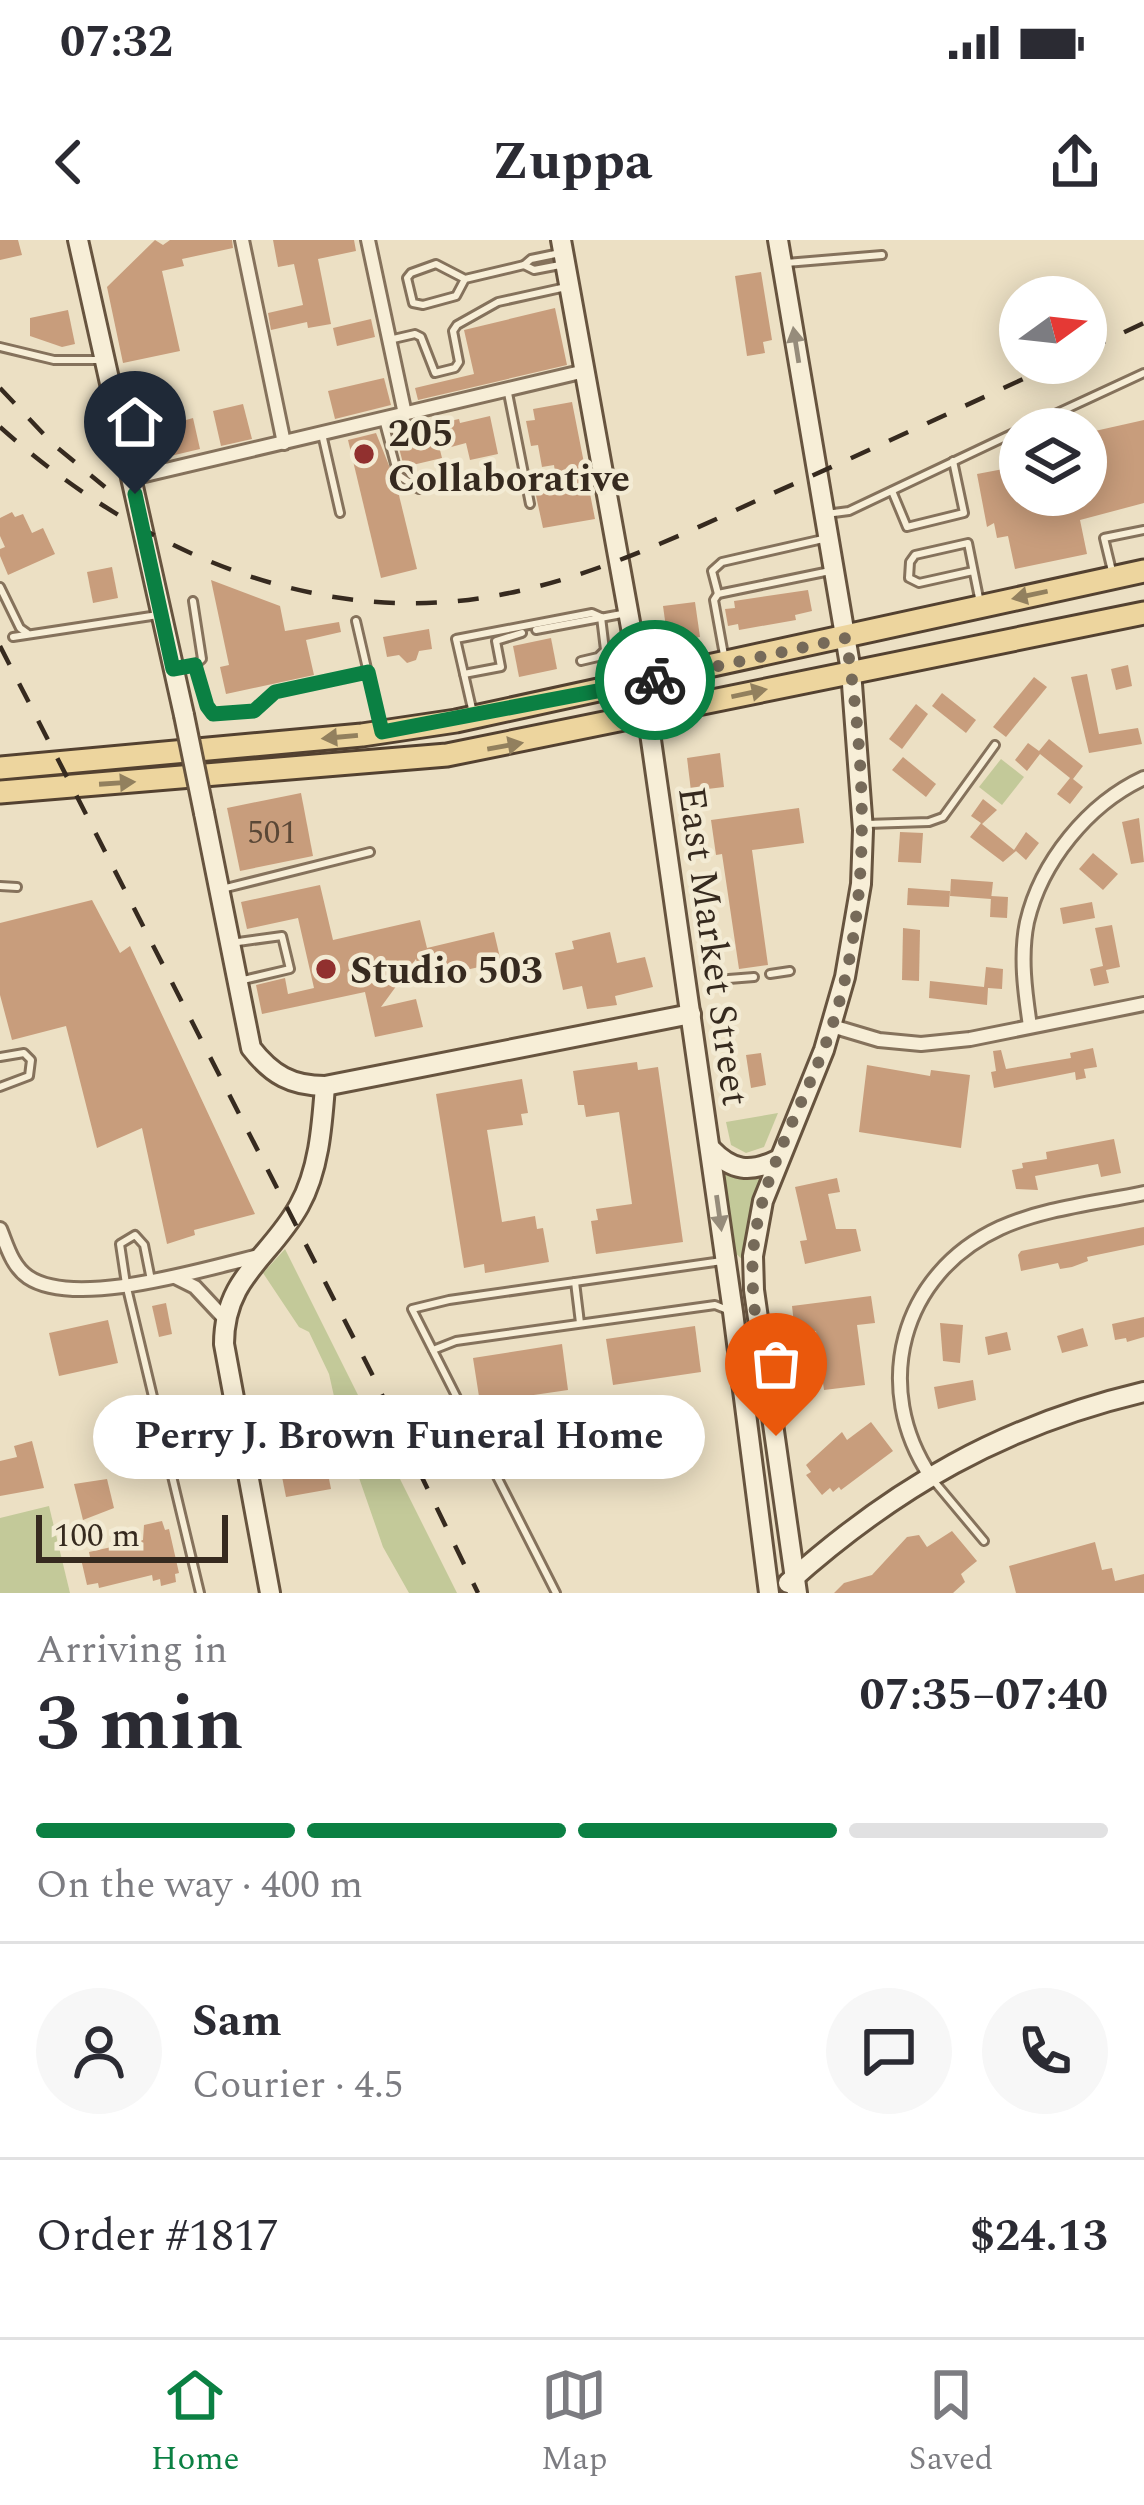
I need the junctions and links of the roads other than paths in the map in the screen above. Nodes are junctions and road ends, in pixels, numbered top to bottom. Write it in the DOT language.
graph roads {
  1 [pos="78,240"];
  2 [pos="242,240"];
  3 [pos="368,240"];
  4 [pos="778,240"];
  5 [pos="563,252"];
  6 [pos="882,255"];
  7 [pos="782,263"];
  8 [pos="465,279"];
  9 [pos="569,286"];
  10 [pos="389,340"];
  11 [pos="0,347"];
  12 [pos="107,360"];
  13 [pos="585,370"];
  14 [pos="1144,374"];
  15 [pos="507,389"];
  16 [pos="1069,408"];
  17 [pos="405,414"];
  18 [pos="383,419"];
  19 [pos="322,434"];
  20 [pos="999,440"];
  21 [pos="284,442"];
  22 [pos="953,461"];
  23 [pos="132,478"];
  24 [pos="418,489"];
  25 [pos="892,490"];
  26 [pos="530,504"];
  27 [pos="340,513"];
  28 [pos="824,514"];
  29 [pos="1144,530"];
  30 [pos="828,538"];
  31 [pos="834,570"];
  32 [pos="973,571"];
  33 [pos="1144,571"];
  34 [pos="1113,578"];
  35 [pos="0,586"];
  36 [pos="718,594"];
  37 [pos="193,601"];
  38 [pos="980,606"];
  39 [pos="629,612"];
  40 [pos="1144,613"];
  41 [pos="161,614"];
  42 [pos="601,616"];
  43 [pos="356,622"];
  44 [pos="536,630"];
  45 [pos="522,633"];
  46 [pos="30,634"];
  47 [pos="14,637"];
  48 [pos="846,638"];
  49 [pos="581,661"];
  50 [pos="195,665"];
  51 [pos="726,665"];
  52 [pos="173,669"];
  53 [pos="851,671"];
  54 [pos="368,672"];
  55 [pos="464,674"];
  56 [pos="642,682"];
  57 [pos="647,716"];
  58 [pos="474,717"];
  59 [pos="382,732"];
  60 [pos="995,745"];
  61 [pos="0,768"];
  62 [pos="1144,778"];
  63 [pos="0,792"];
  64 [pos="863,824"];
  65 [pos="370,851"];
  66 [pos="0,886"];
  67 [pos="17,887"];
  68 [pos="219,890"];
  69 [pos="229,944"];
  70 [pos="790,971"];
  71 [pos="770,974"];
  72 [pos="754,977"];
  73 [pos="716,980"];
  74 [pos="236,981"];
  75 [pos="1144,1004"];
  76 [pos="691,1014"];
  77 [pos="832,1026"];
  78 [pos="1030,1026"];
  79 [pos="0,1057"];
  80 [pos="325,1086"];
  81 [pos="0,1087"];
  82 [pos="710,1149"];
  83 [pos="777,1160"];
  84 [pos="1144,1193"];
  85 [pos="0,1229"];
  86 [pos="259,1256"];
  87 [pos="726,1260"];
  88 [pos="174,1276"];
  89 [pos="151,1280"];
  90 [pos="574,1282"];
  91 [pos="125,1284"];
  92 [pos="754,1289"];
  93 [pos="734,1312"];
  94 [pos="224,1318"];
  95 [pos="580,1323"];
  96 [pos="433,1350"];
  97 [pos="1144,1392"];
  98 [pos="931,1477"];
  99 [pos="984,1541"];
  100 [pos="796,1585"];
  101 [pos="200,1593"];
  102 [pos="270,1593"];
  103 [pos="556,1593"];
  104 [pos="773,1593"];
  1 -- 12 [label="main road"];
  2 -- 21 [label="street"];
  3 -- 10 [label="street"];
  4 -- 7 [label="main road"];
  5 -- 8 [label="lane"];
  5 -- 9 [label="main road, East Market Street"];
  6 -- 7 [label="lane"];
  28 -- 7 [label="main road, one-way"];
  8 -- 8 [label="lane"];
  9 -- 10 [label="lane"];
  9 -- 13 [label="main road, East Market Street"];
  10 -- 17 [label="street"];
  11 -- 12 [label="lane"];
  12 -- 23 [label="main road"];
  13 -- 15 [label="street"];
  13 -- 39 [label="main road, East Market Street"];
  14 -- 16 [label="lane"];
  15 -- 17 [label="street"];
  15 -- 26 [label="lane"];
  17 -- 18 [label="street"];
  18 -- 19 [label="street"];
  18 -- 24 [label="lane"];
  19 -- 21 [label="street"];
  19 -- 27 [label="lane"];
  20 -- 22 [label="lane"];
  21 -- 23 [label="street"];
  22 -- 25 [label="lane"];
  22 -- 25 [label="lane"];
  23 -- 41 [label="main road"];
  25 -- 28 [label="lane"];
  28 -- 30 [label="main road"];
  29 -- 34 [label="lane"];
  30 -- 31 [label="main road"];
  30 -- 36 [label="lane"];
  31 -- 36 [label="lane"];
  31 -- 48 [label="main road"];
  32 -- 32 [label="lane"];
  32 -- 38 [label="lane"];
  33 -- 34 [label="main road"];
  34 -- 38 [label="main road, one-way"];
  35 -- 46 [label="lane"];
  36 -- 51 [label="lane"];
  37 -- 50 [label="lane"];
  38 -- 48 [label="main road"];
  39 -- 42 [label="lane"];
  39 -- 56 [label="main road, East Market Street"];
  40 -- 53 [label="main road"];
  41 -- 46 [label="lane"];
  41 -- 52 [label="main road"];
  42 -- 44 [label="lane"];
  42 -- 49 [label="lane"];
  42 -- 55 [label="lane"];
  43 -- 54 [label="lane"];
  45 -- 55 [label="lane"];
  46 -- 47 [label="lane"];
  48 -- 51 [label="main road"];
  48 -- 53 [label="main road"];
  50 -- 52 [label="lane"];
  50 -- 54 [label="lane"];
  51 -- 56 [label="main road"];
  52 -- 68 [label="main road, bridge"];
  57 -- 53 [label="main road, one-way"];
  53 -- 64 [label="main road"];
  54 -- 59 [label="lane"];
  55 -- 58 [label="lane"];
  56 -- 57 [label="main road, East Market Street"];
  56 -- 58 [label="main road"];
  63 -- 57 [label="main road, one-way"];
  57 -- 76 [label="main road, East Market Street"];
  58 -- 59 [label="main road"];
  59 -- 61 [label="main road, one-way"];
  60 -- 64 [label="lane"];
  62 -- 78 [label="street"];
  64 -- 77 [label="main road"];
  65 -- 68 [label="lane"];
  66 -- 67 [label="lane"];
  68 -- 69 [label="main road"];
  69 -- 74 [label="main road"];
  69 -- 74 [label="lane"];
  70 -- 71 [label="lane"];
  72 -- 73 [label="lane"];
  74 -- 80 [label="main road"];
  75 -- 78 [label="street"];
  76 -- 80 [label="main road"];
  76 -- 82 [label="main road, East Market Street"];
  77 -- 78 [label="street"];
  77 -- 83 [label="main road"];
  79 -- 81 [label="lane"];
  80 -- 86 [label="main road"];
  82 -- 83 [label="main road"];
  82 -- 87 [label="main road, East Market Street, one-way"];
  83 -- 92 [label="main road"];
  84 -- 98 [label="street"];
  85 -- 91 [label="street"];
  86 -- 88 [label="street"];
  86 -- 94 [label="main road"];
  87 -- 90 [label="lane"];
  87 -- 92 [label="main road"];
  87 -- 93 [label="main road, East Market Street"];
  88 -- 89 [label="street"];
  88 -- 94 [label="street"];
  89 -- 91 [label="street"];
  89 -- 91 [label="lane"];
  90 -- 95 [label="lane"];
  90 -- 96 [label="lane"];
  91 -- 101 [label="lane"];
  92 -- 100 [label="main road"];
  93 -- 95 [label="lane"];
  93 -- 104 [label="main road, East Market Street"];
  94 -- 102 [label="main road"];
  95 -- 96 [label="lane"];
  96 -- 103 [label="lane"];
  97 -- 98 [label="main road"];
  98 -- 99 [label="lane"];
  98 -- 100 [label="main road"];
  100 -- 104 [label="main road"];
}
